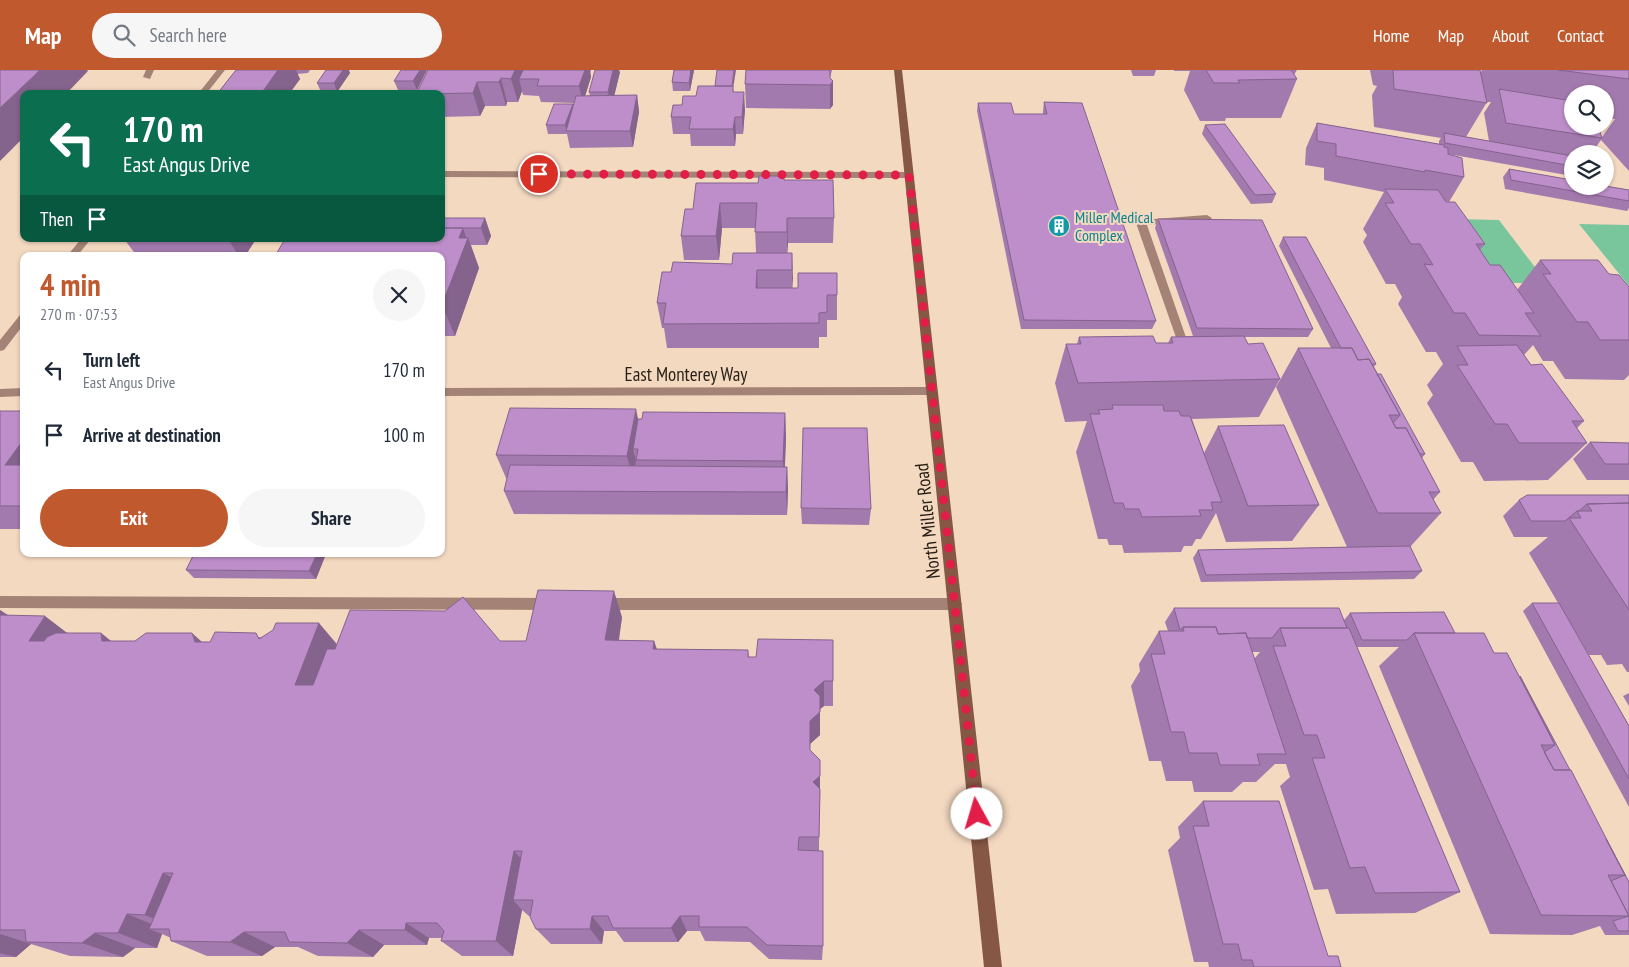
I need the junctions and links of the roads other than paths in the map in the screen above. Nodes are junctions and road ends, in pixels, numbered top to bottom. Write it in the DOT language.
graph roads {
  1 [pos="221,70"];
  2 [pos="898,70"];
  3 [pos="205,90"];
  4 [pos="445,174"];
  5 [pos="909,175"];
  6 [pos="1207,218"];
  7 [pos="84,242"];
  8 [pos="75,252"];
  9 [pos="20,322"];
  10 [pos="1184,346"];
  11 [pos="0,347"];
  12 [pos="932,391"];
  13 [pos="0,392"];
  14 [pos="20,392"];
  15 [pos="445,392"];
  16 [pos="0,602"];
  17 [pos="566,604"];
  18 [pos="586,604"];
  19 [pos="955,604"];
  20 [pos="993,967"];
  1 -- 3 [label="street"];
  2 -- 5 [label="street, North Miller Road"];
  4 -- 5 [label="street"];
  5 -- 12 [label="street, North Miller Road"];
  6 -- 10 [label="street"];
  7 -- 8 [label="street"];
  9 -- 11 [label="street"];
  12 -- 15 [label="street, East Monterey Way"];
  12 -- 19 [label="street, North Miller Road"];
  13 -- 14 [label="street"];
  16 -- 17 [label="street"];
  18 -- 19 [label="street"];
  19 -- 20 [label="street, North Miller Road"];
}
